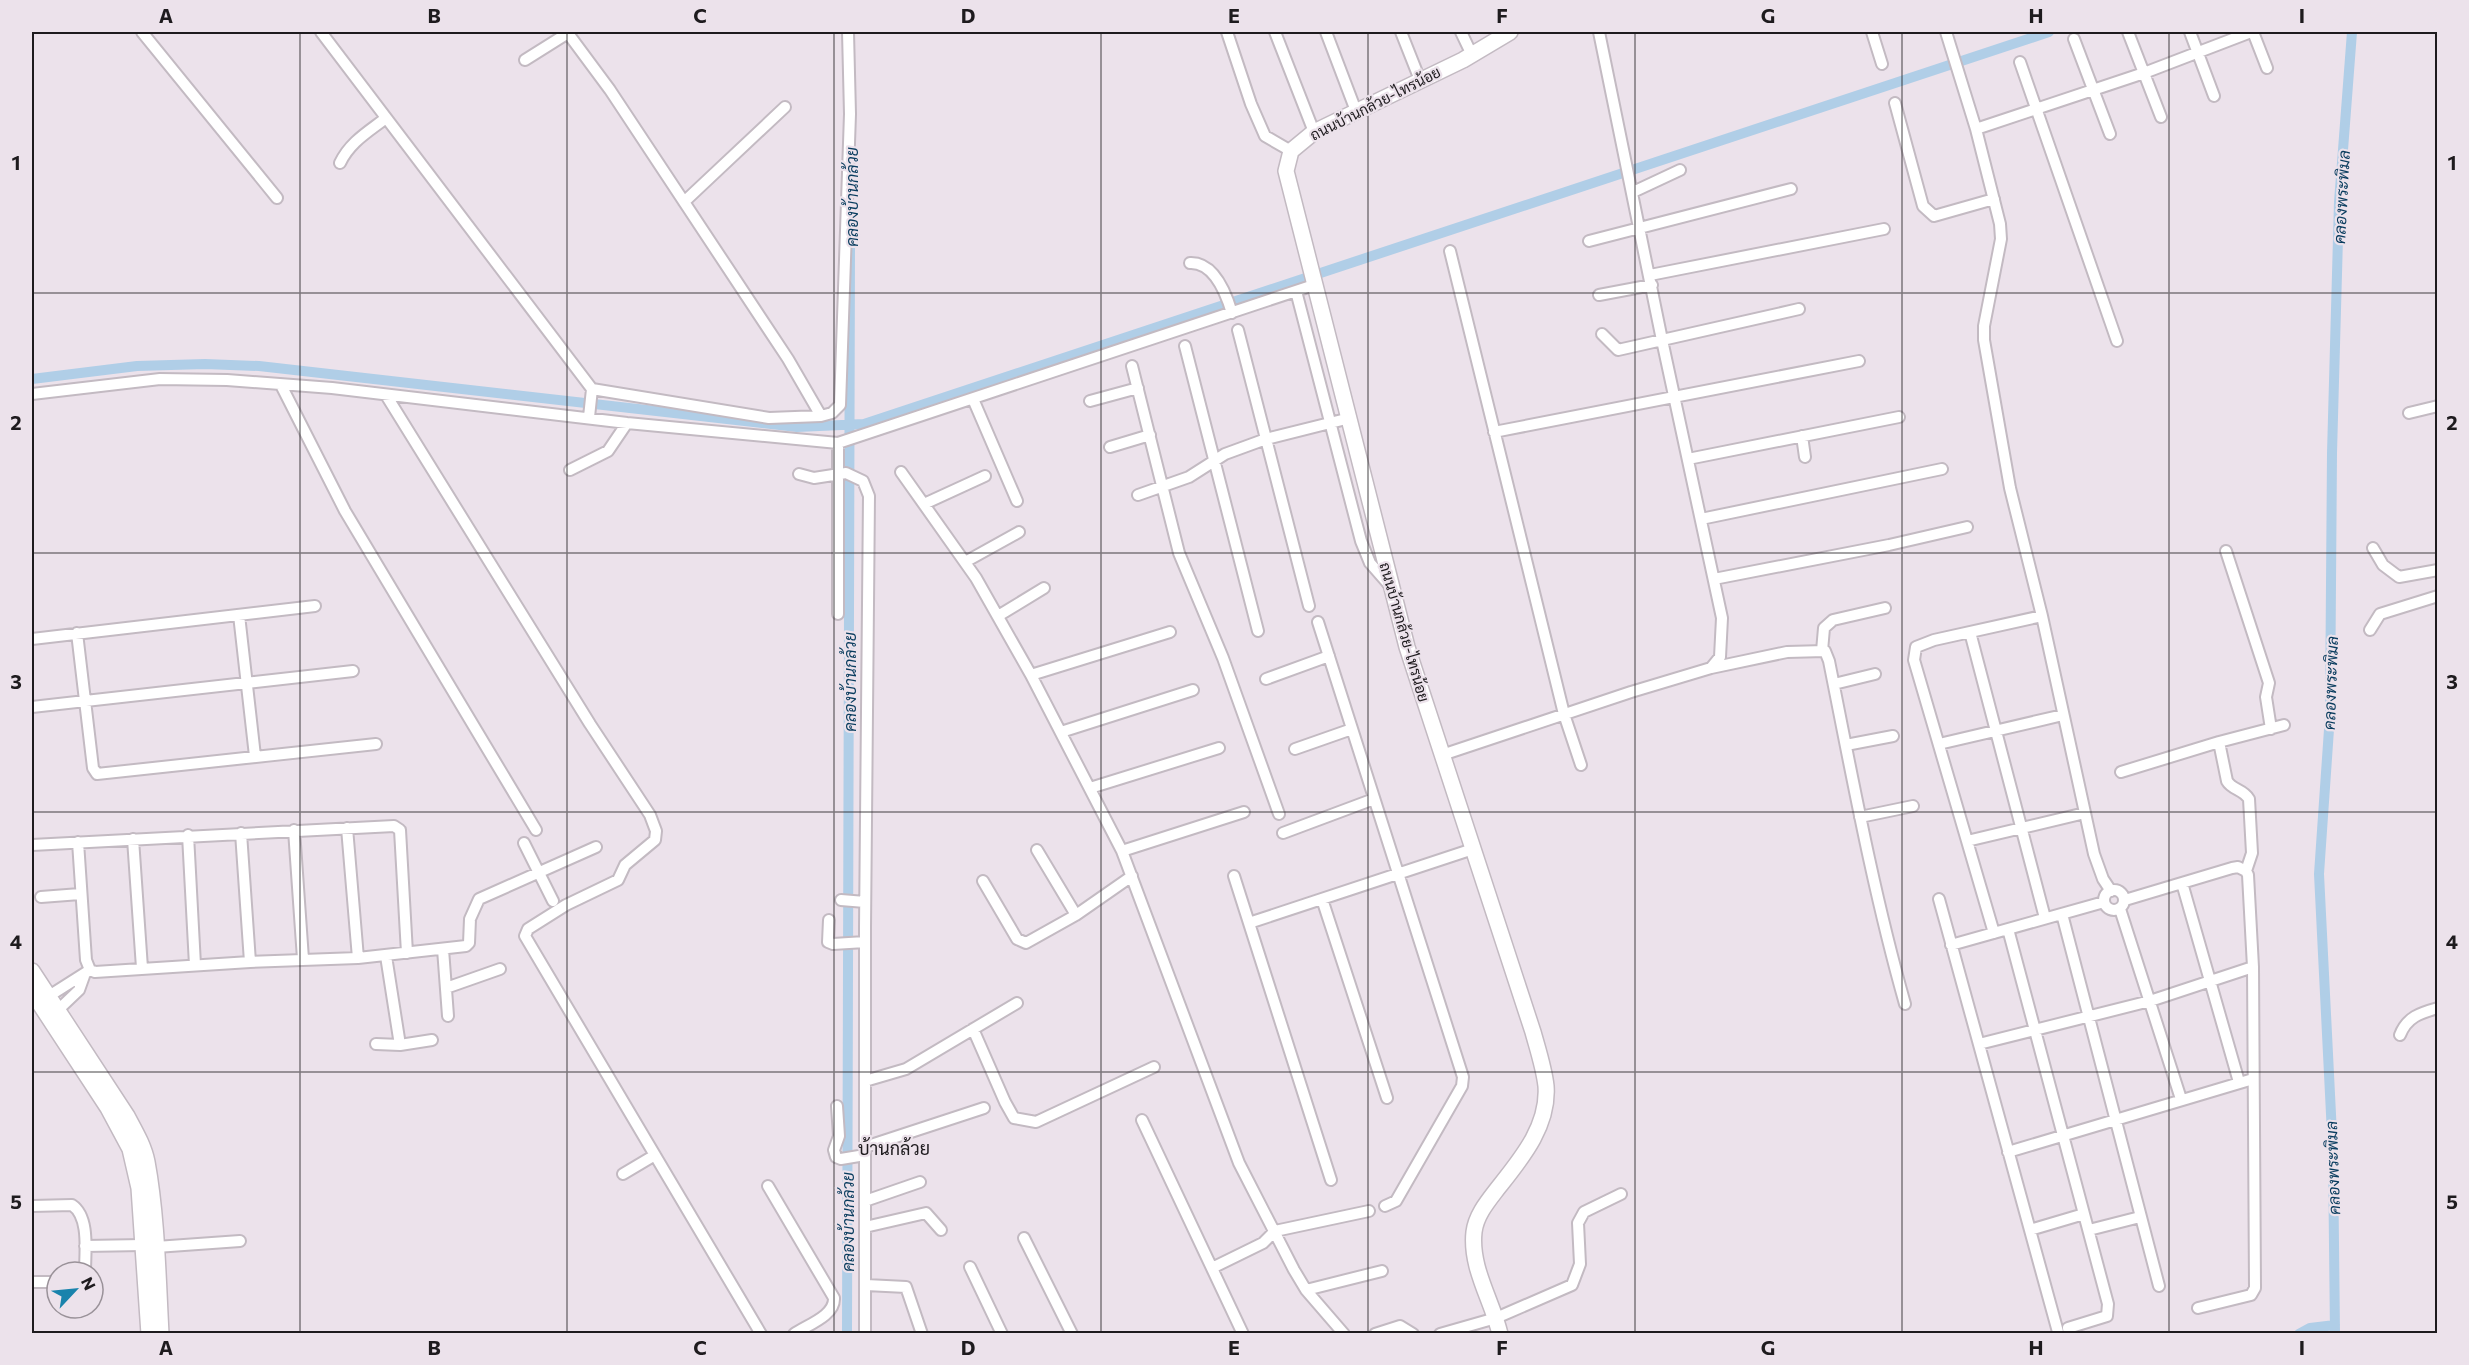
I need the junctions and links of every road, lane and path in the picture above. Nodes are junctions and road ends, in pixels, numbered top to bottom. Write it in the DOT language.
graph roads {
  1 [pos="142,32"];
  2 [pos="324,32"];
  3 [pos="567,32"];
  4 [pos="848,32"];
  5 [pos="1227,32"];
  6 [pos="1275,32"];
  7 [pos="1326,32"];
  8 [pos="1401,32"];
  9 [pos="1461,32"];
  10 [pos="1510,32"];
  11 [pos="1599,32"];
  12 [pos="1872,32"];
  13 [pos="1946,32"];
  14 [pos="2128,32"];
  15 [pos="2190,32"];
  16 [pos="2252,32"];
  17 [pos="2074,39"];
  18 [pos="2198,53"];
  19 [pos="1472,55"];
  20 [pos="525,60"];
  21 [pos="2020,62"];
  22 [pos="1882,64"];
  23 [pos="2267,68"];
  24 [pos="2144,73"];
  25 [pos="1420,80"];
  26 [pos="2093,89"];
  27 [pos="2214,96"];
  28 [pos="1894,103"];
  29 [pos="785,107"];
  30 [pos="2038,108"];
  31 [pos="1356,111"];
  32 [pos="2162,117"];
  33 [pos="386,118"];
  34 [pos="1976,129"];
  35 [pos="1314,132"];
  36 [pos="2110,134"];
  37 [pos="1291,151"];
  38 [pos="340,164"];
  39 [pos="1680,170"];
  40 [pos="1791,189"];
  41 [pos="1633,192"];
  42 [pos="277,198"];
  43 [pos="1994,199"];
  44 [pos="684,202"];
  45 [pos="1641,228"];
  46 [pos="1884,229"];
  47 [pos="1589,241"];
  48 [pos="1450,251"];
  49 [pos="1190,263"];
  50 [pos="1313,279"];
  51 [pos="1651,280"];
  52 [pos="1296,291"];
  53 [pos="1599,295"];
  54 [pos="1799,309"];
  55 [pos="1231,311"];
  56 [pos="1238,330"];
  57 [pos="1602,334"];
  58 [pos="1662,340"];
  59 [pos="2117,340"];
  60 [pos="1185,346"];
  61 [pos="1859,361"];
  62 [pos="1132,366"];
  63 [pos="281,385"];
  64 [pos="1138,388"];
  65 [pos="591,393"];
  66 [pos="32,394"];
  67 [pos="386,394"];
  68 [pos="1674,396"];
  69 [pos="973,399"];
  70 [pos="1090,401"];
  71 [pos="2438,406"];
  72 [pos="2409,413"];
  73 [pos="589,415"];
  74 [pos="821,416"];
  75 [pos="1899,417"];
  76 [pos="1350,418"];
  77 [pos="627,423"];
  78 [pos="1329,424"];
  79 [pos="1494,432"];
  80 [pos="1150,435"];
  81 [pos="1802,436"];
  82 [pos="1266,439"];
  83 [pos="841,442"];
  84 [pos="1110,447"];
  85 [pos="1805,457"];
  86 [pos="1688,459"];
  87 [pos="1215,461"];
  88 [pos="1942,469"];
  89 [pos="570,470"];
  90 [pos="901,472"];
  91 [pos="799,474"];
  92 [pos="841,474"];
  93 [pos="986,476"];
  94 [pos="1163,486"];
  95 [pos="1138,495"];
  96 [pos="1017,501"];
  97 [pos="924,504"];
  98 [pos="1701,519"];
  99 [pos="1966,527"];
  100 [pos="1019,532"];
  101 [pos="2373,548"];
  102 [pos="2226,551"];
  103 [pos="965,562"];
  104 [pos="2438,570"];
  105 [pos="1714,579"];
  106 [pos="1391,587"];
  107 [pos="1044,588"];
  108 [pos="2438,596"];
  109 [pos="315,606"];
  110 [pos="1309,606"];
  111 [pos="1885,608"];
  112 [pos="838,614"];
  113 [pos="238,615"];
  114 [pos="2042,615"];
  115 [pos="998,616"];
  116 [pos="1318,622"];
  117 [pos="2370,630"];
  118 [pos="1258,631"];
  119 [pos="1170,632"];
  120 [pos="1970,632"];
  121 [pos="77,633"];
  122 [pos="32,639"];
  123 [pos="1822,651"];
  124 [pos="1329,656"];
  125 [pos="1711,668"];
  126 [pos="353,671"];
  127 [pos="1875,674"];
  128 [pos="1031,675"];
  129 [pos="1266,679"];
  130 [pos="246,683"];
  131 [pos="1834,684"];
  132 [pos="1193,690"];
  133 [pos="85,702"];
  134 [pos="32,708"];
  135 [pos="1564,714"];
  136 [pos="2063,715"];
  137 [pos="2284,725"];
  138 [pos="1352,729"];
  139 [pos="2271,729"];
  140 [pos="1996,731"];
  141 [pos="1061,732"];
  142 [pos="1893,736"];
  143 [pos="2219,742"];
  144 [pos="375,744"];
  145 [pos="1939,744"];
  146 [pos="1846,745"];
  147 [pos="1219,748"];
  148 [pos="1295,749"];
  149 [pos="1442,755"];
  150 [pos="255,756"];
  151 [pos="1581,765"];
  152 [pos="2121,772"];
  153 [pos="1090,788"];
  154 [pos="1374,799"];
  155 [pos="1913,806"];
  156 [pos="1244,812"];
  157 [pos="2085,813"];
  158 [pos="1279,814"];
  159 [pos="1860,818"];
  160 [pos="2021,827"];
  161 [pos="347,828"];
  162 [pos="294,830"];
  163 [pos="536,830"];
  164 [pos="241,833"];
  165 [pos="1283,833"];
  166 [pos="188,835"];
  167 [pos="133,838"];
  168 [pos="1967,841"];
  169 [pos="78,842"];
  170 [pos="524,843"];
  171 [pos="32,845"];
  172 [pos="596,847"];
  173 [pos="1473,849"];
  174 [pos="1037,850"];
  175 [pos="1122,851"];
  176 [pos="2246,871"];
  177 [pos="538,872"];
  178 [pos="1398,874"];
  179 [pos="1132,876"];
  180 [pos="1234,876"];
  181 [pos="983,881"];
  182 [pos="2182,884"];
  183 [pos="2110,891"];
  184 [pos="80,894"];
  185 [pos="41,897"];
  186 [pos="1322,899"];
  187 [pos="844,900"];
  188 [pos="1939,900"];
  189 [pos="553,902"];
  190 [pos="863,902"];
  191 [pos="2104,902"];
  192 [pos="2122,905"];
  193 [pos="2062,914"];
  194 [pos="1076,915"];
  195 [pos="2045,918"];
  196 [pos="829,920"];
  197 [pos="1249,923"];
  198 [pos="2008,929"];
  199 [pos="1994,933"];
  200 [pos="862,942"];
  201 [pos="1951,945"];
  202 [pos="443,949"];
  203 [pos="407,954"];
  204 [pos="386,956"];
  205 [pos="358,958"];
  206 [pos="303,960"];
  207 [pos="250,962"];
  208 [pos="195,965"];
  209 [pos="2253,967"];
  210 [pos="142,968"];
  211 [pos="500,969"];
  212 [pos="32,972"];
  213 [pos="87,973"];
  214 [pos="2210,983"];
  215 [pos="446,988"];
  216 [pos="32,992"];
  217 [pos="49,996"];
  218 [pos="2150,1001"];
  219 [pos="1017,1003"];
  220 [pos="1905,1004"];
  221 [pos="2438,1008"];
  222 [pos="58,1010"];
  223 [pos="448,1016"];
  224 [pos="2090,1018"];
  225 [pos="973,1029"];
  226 [pos="2036,1030"];
  227 [pos="2400,1035"];
  228 [pos="432,1040"];
  229 [pos="376,1044"];
  230 [pos="1979,1044"];
  231 [pos="399,1045"];
  232 [pos="1154,1066"];
  233 [pos="2253,1078"];
  234 [pos="865,1082"];
  235 [pos="2239,1082"];
  236 [pos="1387,1098"];
  237 [pos="2181,1099"];
  238 [pos="837,1106"];
  239 [pos="984,1108"];
  240 [pos="2117,1119"];
  241 [pos="1142,1120"];
  242 [pos="2064,1135"];
  243 [pos="2008,1152"];
  244 [pos="862,1153"];
  245 [pos="655,1155"];
  246 [pos="623,1174"];
  247 [pos="1331,1180"];
  248 [pos="920,1182"];
  249 [pos="768,1186"];
  250 [pos="1621,1194"];
  251 [pos="865,1202"];
  252 [pos="32,1206"];
  253 [pos="1385,1206"];
  254 [pos="1369,1211"];
  255 [pos="2084,1214"];
  256 [pos="2140,1217"];
  257 [pos="865,1227"];
  258 [pos="941,1230"];
  259 [pos="2030,1230"];
  260 [pos="2089,1230"];
  261 [pos="1275,1231"];
  262 [pos="1024,1238"];
  263 [pos="240,1241"];
  264 [pos="85,1246"];
  265 [pos="150,1246"];
  266 [pos="85,1260"];
  267 [pos="970,1267"];
  268 [pos="1212,1268"];
  269 [pos="1382,1271"];
  270 [pos="866,1285"];
  271 [pos="2159,1286"];
  272 [pos="1306,1290"];
  273 [pos="2198,1308"];
  274 [pos="1496,1318"];
  275 [pos="2063,1332"];
  276 [pos="149,1334"];
  277 [pos="161,1334"];
  278 [pos="761,1334"];
  279 [pos="794,1334"];
  280 [pos="865,1334"];
  281 [pos="922,1334"];
  282 [pos="1002,1334"];
  283 [pos="1072,1334"];
  284 [pos="1243,1334"];
  285 [pos="1344,1334"];
  286 [pos="1375,1334"];
  287 [pos="1413,1334"];
  288 [pos="1440,1334"];
  289 [pos="1500,1334"];
  1 -- 42 [label="street"];
  2 -- 33 [label="street"];
  3 -- 20 [label="street"];
  3 -- 44 [label="street"];
  4 -- 74 [label="street"];
  5 -- 37 [label="street"];
  6 -- 35 [label="street"];
  7 -- 31 [label="street"];
  8 -- 25 [label="street"];
  9 -- 19 [label="street"];
  10 -- 19 [label="street, ถนนบ้านกล้วย-ไทรน้อย"];
  11 -- 41 [label="street"];
  12 -- 22 [label="street"];
  13 -- 34 [label="street"];
  14 -- 24 [label="street"];
  15 -- 18 [label="street"];
  16 -- 18 [label="street"];
  16 -- 23 [label="street"];
  17 -- 26 [label="street"];
  18 -- 24 [label="street"];
  18 -- 27 [label="street"];
  19 -- 25 [label="street, ถนนบ้านกล้วย-ไทรน้อย"];
  21 -- 30 [label="street"];
  24 -- 26 [label="street"];
  24 -- 32 [label="street"];
  25 -- 31 [label="street, ถนนบ้านกล้วย-ไทรน้อย"];
  26 -- 30 [label="street"];
  26 -- 36 [label="street"];
  28 -- 43 [label="street"];
  29 -- 44 [label="street"];
  30 -- 34 [label="street"];
  30 -- 59 [label="street"];
  31 -- 35 [label="street, ถนนบ้านกล้วย-ไทรน้อย"];
  33 -- 38 [label="street"];
  33 -- 65 [label="street"];
  34 -- 43 [label="street"];
  35 -- 37 [label="street, ถนนบ้านกล้วย-ไทรน้อย"];
  37 -- 50 [label="street, ถนนบ้านกล้วย-ไทรน้อย"];
  39 -- 41 [label="street"];
  40 -- 45 [label="street"];
  41 -- 45 [label="street"];
  43 -- 114 [label="street"];
  44 -- 74 [label="street"];
  45 -- 47 [label="street"];
  45 -- 51 [label="street"];
  46 -- 51 [label="street"];
  48 -- 79 [label="street"];
  49 -- 55 [label="street"];
  50 -- 52 [label="street"];
  50 -- 76 [label="street, ถนนบ้านกล้วย-ไทรน้อย"];
  51 -- 53 [label="street"];
  51 -- 58 [label="street"];
  52 -- 55 [label="street"];
  52 -- 78 [label="street"];
  54 -- 58 [label="street"];
  55 -- 69 [label="street"];
  56 -- 82 [label="street"];
  57 -- 58 [label="street"];
  58 -- 68 [label="street"];
  60 -- 87 [label="street"];
  61 -- 68 [label="street"];
  62 -- 64 [label="street"];
  63 -- 66 [label="street"];
  63 -- 67 [label="street"];
  63 -- 163 [label="street"];
  64 -- 70 [label="street"];
  64 -- 80 [label="street"];
  65 -- 73 [label="street"];
  65 -- 74 [label="street"];
  67 -- 73 [label="street"];
  67 -- 245 [label="street"];
  68 -- 79 [label="street"];
  68 -- 86 [label="street"];
  69 -- 83 [label="street"];
  69 -- 96 [label="street"];
  71 -- 72 [label="street"];
  73 -- 77 [label="street"];
  75 -- 81 [label="street"];
  76 -- 78 [label="street"];
  76 -- 106 [label="street, ถนนบ้านกล้วย-ไทรน้อย"];
  77 -- 83 [label="street"];
  77 -- 89 [label="street"];
  78 -- 82 [label="street"];
  78 -- 106 [label="street"];
  79 -- 135 [label="street"];
  80 -- 84 [label="street"];
  80 -- 94 [label="street"];
  81 -- 85 [label="street"];
  81 -- 86 [label="street"];
  82 -- 87 [label="street"];
  82 -- 110 [label="street"];
  83 -- 92 [label="street"];
  86 -- 98 [label="street"];
  87 -- 94 [label="street"];
  87 -- 118 [label="street"];
  88 -- 98 [label="street"];
  90 -- 97 [label="street"];
  91 -- 92 [label="street"];
  92 -- 112 [label="street"];
  92 -- 190 [label="street"];
  93 -- 97 [label="street"];
  94 -- 95 [label="street"];
  94 -- 158 [label="street"];
  97 -- 103 [label="street"];
  98 -- 105 [label="street"];
  99 -- 105 [label="street"];
  100 -- 103 [label="street"];
  101 -- 104 [label="street"];
  102 -- 139 [label="street"];
  103 -- 115 [label="street"];
  105 -- 125 [label="street"];
  106 -- 149 [label="street, ถนนบ้านกล้วย-ไทรน้อย"];
  107 -- 115 [label="street"];
  108 -- 117 [label="street"];
  109 -- 113 [label="street"];
  111 -- 123 [label="street"];
  113 -- 121 [label="street"];
  113 -- 130 [label="street"];
  114 -- 120 [label="street"];
  114 -- 136 [label="street"];
  115 -- 128 [label="street"];
  116 -- 124 [label="street"];
  119 -- 128 [label="street"];
  120 -- 140 [label="street"];
  120 -- 145 [label="street"];
  121 -- 122 [label="street"];
  121 -- 133 [label="street"];
  123 -- 125 [label="street"];
  123 -- 131 [label="street"];
  124 -- 129 [label="street"];
  124 -- 138 [label="street"];
  125 -- 135 [label="street"];
  126 -- 130 [label="street"];
  127 -- 131 [label="street"];
  128 -- 141 [label="street"];
  130 -- 133 [label="street"];
  130 -- 150 [label="street"];
  131 -- 146 [label="street"];
  132 -- 141 [label="street"];
  133 -- 134 [label="street"];
  133 -- 150 [label="street"];
  135 -- 149 [label="street"];
  135 -- 151 [label="street"];
  136 -- 140 [label="street"];
  136 -- 157 [label="street"];
  137 -- 139 [label="street"];
  138 -- 148 [label="street"];
  138 -- 154 [label="street"];
  139 -- 143 [label="street"];
  140 -- 145 [label="street"];
  140 -- 160 [label="street"];
  141 -- 153 [label="street"];
  142 -- 146 [label="street"];
  143 -- 152 [label="street"];
  143 -- 176 [label="street"];
  144 -- 150 [label="street"];
  145 -- 168 [label="street"];
  146 -- 159 [label="street"];
  147 -- 153 [label="street"];
  149 -- 173 [label="street, ถนนบ้านกล้วย-ไทรน้อย"];
  153 -- 175 [label="street"];
  154 -- 165 [label="street"];
  154 -- 178 [label="street"];
  155 -- 159 [label="street"];
  156 -- 175 [label="street"];
  157 -- 160 [label="street"];
  157 -- 183 [label="street"];
  159 -- 220 [label="street"];
  160 -- 168 [label="street"];
  160 -- 195 [label="street"];
  161 -- 162 [label="street"];
  161 -- 203 [label="street"];
  161 -- 205 [label="street"];
  162 -- 164 [label="street"];
  162 -- 206 [label="street"];
  164 -- 166 [label="street"];
  164 -- 207 [label="street"];
  166 -- 167 [label="street"];
  166 -- 208 [label="street"];
  167 -- 169 [label="street"];
  167 -- 210 [label="street"];
  168 -- 199 [label="street"];
  169 -- 171 [label="street"];
  169 -- 184 [label="street"];
  170 -- 177 [label="street"];
  172 -- 177 [label="street"];
  173 -- 178 [label="street"];
  173 -- 274 [label="street, ถนนบ้านกล้วย-ไทรน้อย"];
  174 -- 194 [label="street"];
  175 -- 179 [label="street"];
  176 -- 182 [label="street"];
  176 -- 209 [label="street"];
  177 -- 189 [label="street"];
  177 -- 202 [label="street"];
  178 -- 186 [label="street"];
  178 -- 253 [label="street"];
  179 -- 194 [label="street"];
  179 -- 261 [label="street"];
  180 -- 197 [label="street"];
  181 -- 194 [label="street"];
  182 -- 192 [label="street"];
  182 -- 214 [label="street"];
  183 -- 191 [label="street"];
  183 -- 192 [label="street"];
  184 -- 185 [label="street"];
  184 -- 213 [label="street"];
  186 -- 197 [label="street"];
  186 -- 236 [label="street"];
  187 -- 190 [label="street"];
  188 -- 201 [label="street"];
  190 -- 200 [label="street"];
  191 -- 192 [label="street"];
  191 -- 193 [label="street"];
  192 -- 218 [label="street"];
  193 -- 195 [label="street"];
  193 -- 224 [label="street"];
  195 -- 198 [label="street"];
  196 -- 200 [label="street"];
  197 -- 247 [label="street"];
  198 -- 199 [label="street"];
  198 -- 226 [label="street"];
  199 -- 201 [label="street"];
  200 -- 234 [label="street"];
  201 -- 230 [label="street"];
  202 -- 203 [label="street"];
  202 -- 215 [label="street"];
  203 -- 204 [label="street"];
  204 -- 205 [label="street"];
  204 -- 231 [label="street"];
  205 -- 206 [label="street"];
  206 -- 207 [label="street"];
  207 -- 208 [label="street"];
  208 -- 210 [label="street"];
  209 -- 214 [label="street"];
  209 -- 233 [label="street"];
  210 -- 213 [label="street"];
  211 -- 215 [label="street"];
  212 -- 217 [label="street"];
  213 -- 217 [label="street"];
  213 -- 222 [label="street"];
  214 -- 218 [label="street"];
  214 -- 235 [label="street"];
  215 -- 223 [label="street"];
  216 -- 265 [label="street"];
  217 -- 222 [label="street"];
  218 -- 224 [label="street"];
  218 -- 237 [label="street"];
  219 -- 225 [label="street"];
  221 -- 227 [label="street"];
  222 -- 265 [label="street"];
  224 -- 226 [label="street"];
  224 -- 240 [label="street"];
  225 -- 232 [label="street"];
  225 -- 234 [label="street"];
  226 -- 230 [label="street"];
  226 -- 242 [label="street"];
  228 -- 231 [label="street"];
  229 -- 231 [label="street"];
  230 -- 243 [label="street"];
  233 -- 235 [label="street"];
  233 -- 273 [label="street"];
  234 -- 244 [label="street"];
  235 -- 237 [label="street"];
  237 -- 240 [label="street"];
  238 -- 244 [label="street"];
  239 -- 244 [label="street"];
  240 -- 242 [label="street"];
  240 -- 256 [label="street"];
  241 -- 268 [label="street"];
  242 -- 243 [label="street"];
  242 -- 255 [label="street"];
  243 -- 259 [label="street"];
  244 -- 251 [label="street"];
  245 -- 246 [label="street"];
  245 -- 278 [label="street"];
  248 -- 251 [label="street"];
  249 -- 279 [label="street"];
  250 -- 274 [label="street"];
  251 -- 257 [label="street"];
  252 -- 264 [label="street"];
  254 -- 261 [label="street"];
  255 -- 259 [label="street"];
  255 -- 260 [label="street"];
  256 -- 260 [label="street"];
  256 -- 271 [label="street"];
  257 -- 258 [label="street"];
  257 -- 270 [label="street"];
  259 -- 275 [label="street"];
  260 -- 275 [label="street"];
  261 -- 268 [label="street"];
  261 -- 272 [label="street"];
  262 -- 283 [label="street"];
  263 -- 265 [label="street"];
  264 -- 265 [label="street"];
  264 -- 266 [label="street"];
  265 -- 276 [label="street"];
  265 -- 277 [label="street"];
  267 -- 282 [label="street"];
  268 -- 284 [label="street"];
  269 -- 272 [label="street"];
  270 -- 280 [label="street"];
  270 -- 281 [label="street"];
  272 -- 285 [label="street"];
  274 -- 288 [label="street"];
  274 -- 289 [label="street, ถนนบ้านกล้วย-ไทรน้อย"];
  286 -- 287 [label="street"];
}
